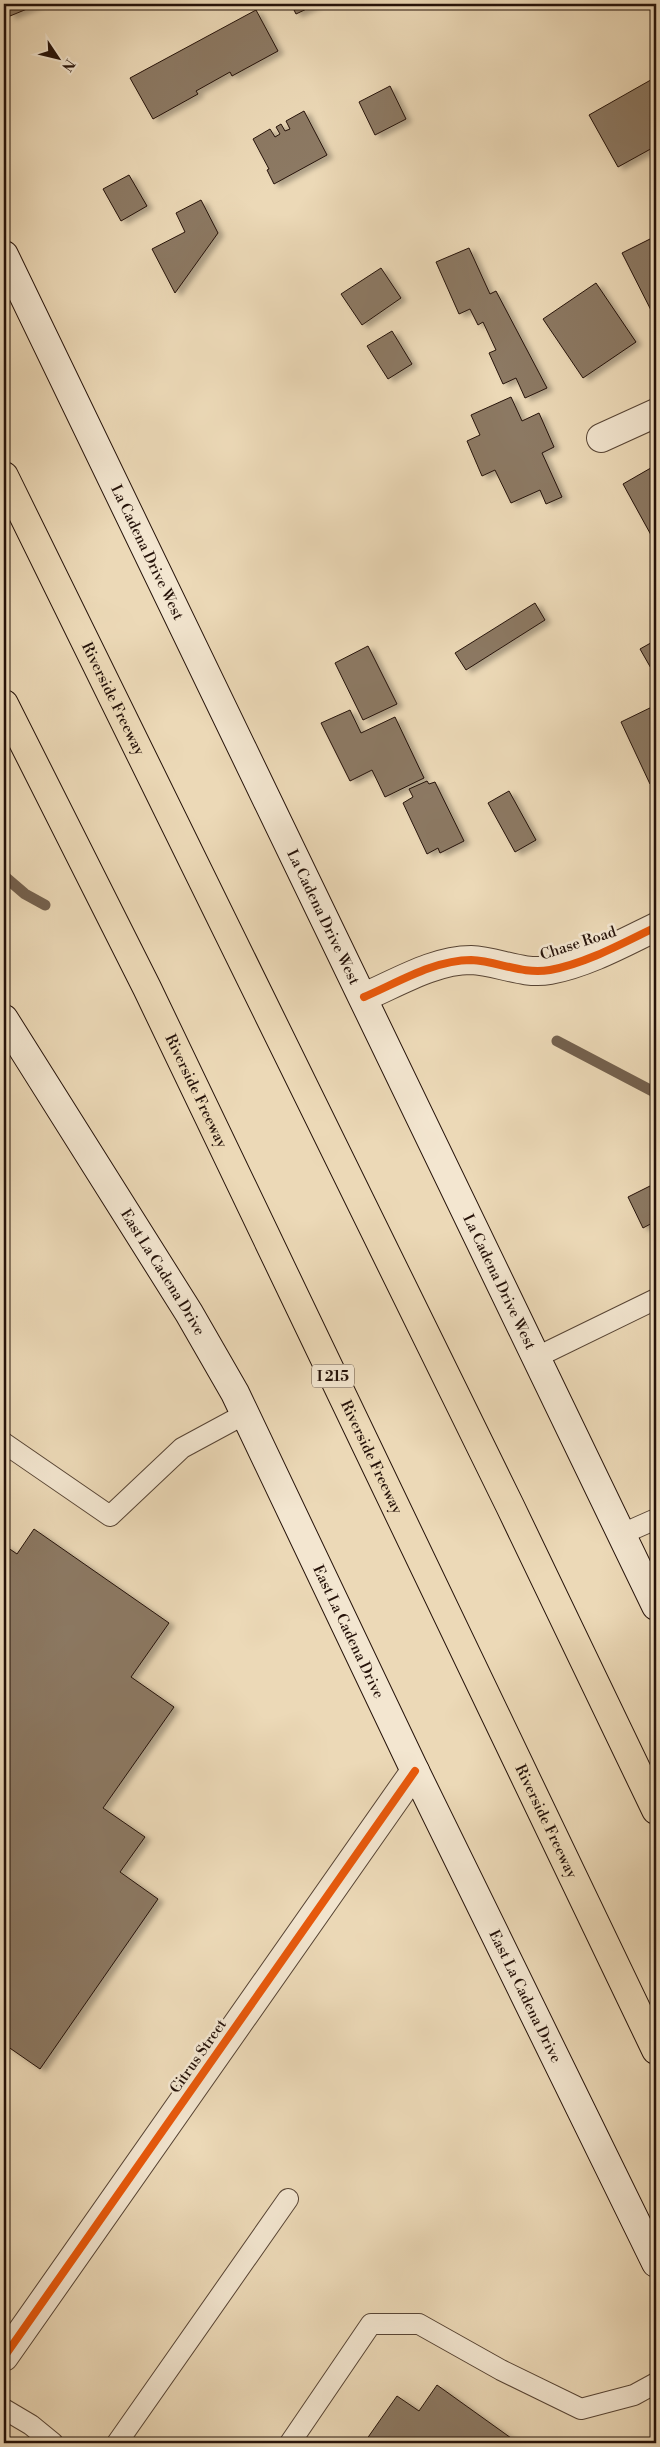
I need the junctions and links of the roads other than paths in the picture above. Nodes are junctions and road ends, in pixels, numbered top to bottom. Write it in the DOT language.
graph roads {
  1 [pos="4,254"];
  2 [pos="656,413"];
  3 [pos="601,438"];
  4 [pos="4,476"];
  5 [pos="4,704"];
  6 [pos="656,927"];
  7 [pos="364,997"];
  8 [pos="4,1019"];
  9 [pos="656,1299"];
  10 [pos="537,1357"];
  11 [pos="245,1414"];
  12 [pos="4,1443"];
  13 [pos="656,1519"];
  14 [pos="622,1534"];
  15 [pos="656,1606"];
  16 [pos="415,1771"];
  17 [pos="656,1810"];
  18 [pos="656,2050"];
  19 [pos="288,2199"];
  20 [pos="656,2263"];
  21 [pos="4,2357"];
  22 [pos="656,2383"];
  23 [pos="4,2408"];
  24 [pos="53,2443"];
  25 [pos="117,2443"];
  26 [pos="290,2443"];
  1 -- 7 [label="main road, La Cadena Drive West"];
  2 -- 3 [label="main road"];
  4 -- 17 [label="highway, Riverside Freeway"];
  5 -- 18 [label="highway, Riverside Freeway / I 215"];
  6 -- 7 [label="main road, Chase Road"];
  7 -- 10 [label="main road, La Cadena Drive West"];
  8 -- 11 [label="main road, East La Cadena Drive"];
  9 -- 10 [label="lane"];
  10 -- 14 [label="main road, La Cadena Drive West"];
  11 -- 12 [label="lane"];
  11 -- 16 [label="main road, East La Cadena Drive"];
  13 -- 14 [label="lane"];
  14 -- 15 [label="main road, La Cadena Drive West"];
  16 -- 20 [label="main road, East La Cadena Drive"];
  16 -- 21 [label="main road, Citrus Street"];
  19 -- 25 [label="lane"];
  22 -- 26 [label="lane"];
  23 -- 24 [label="lane"];
}
